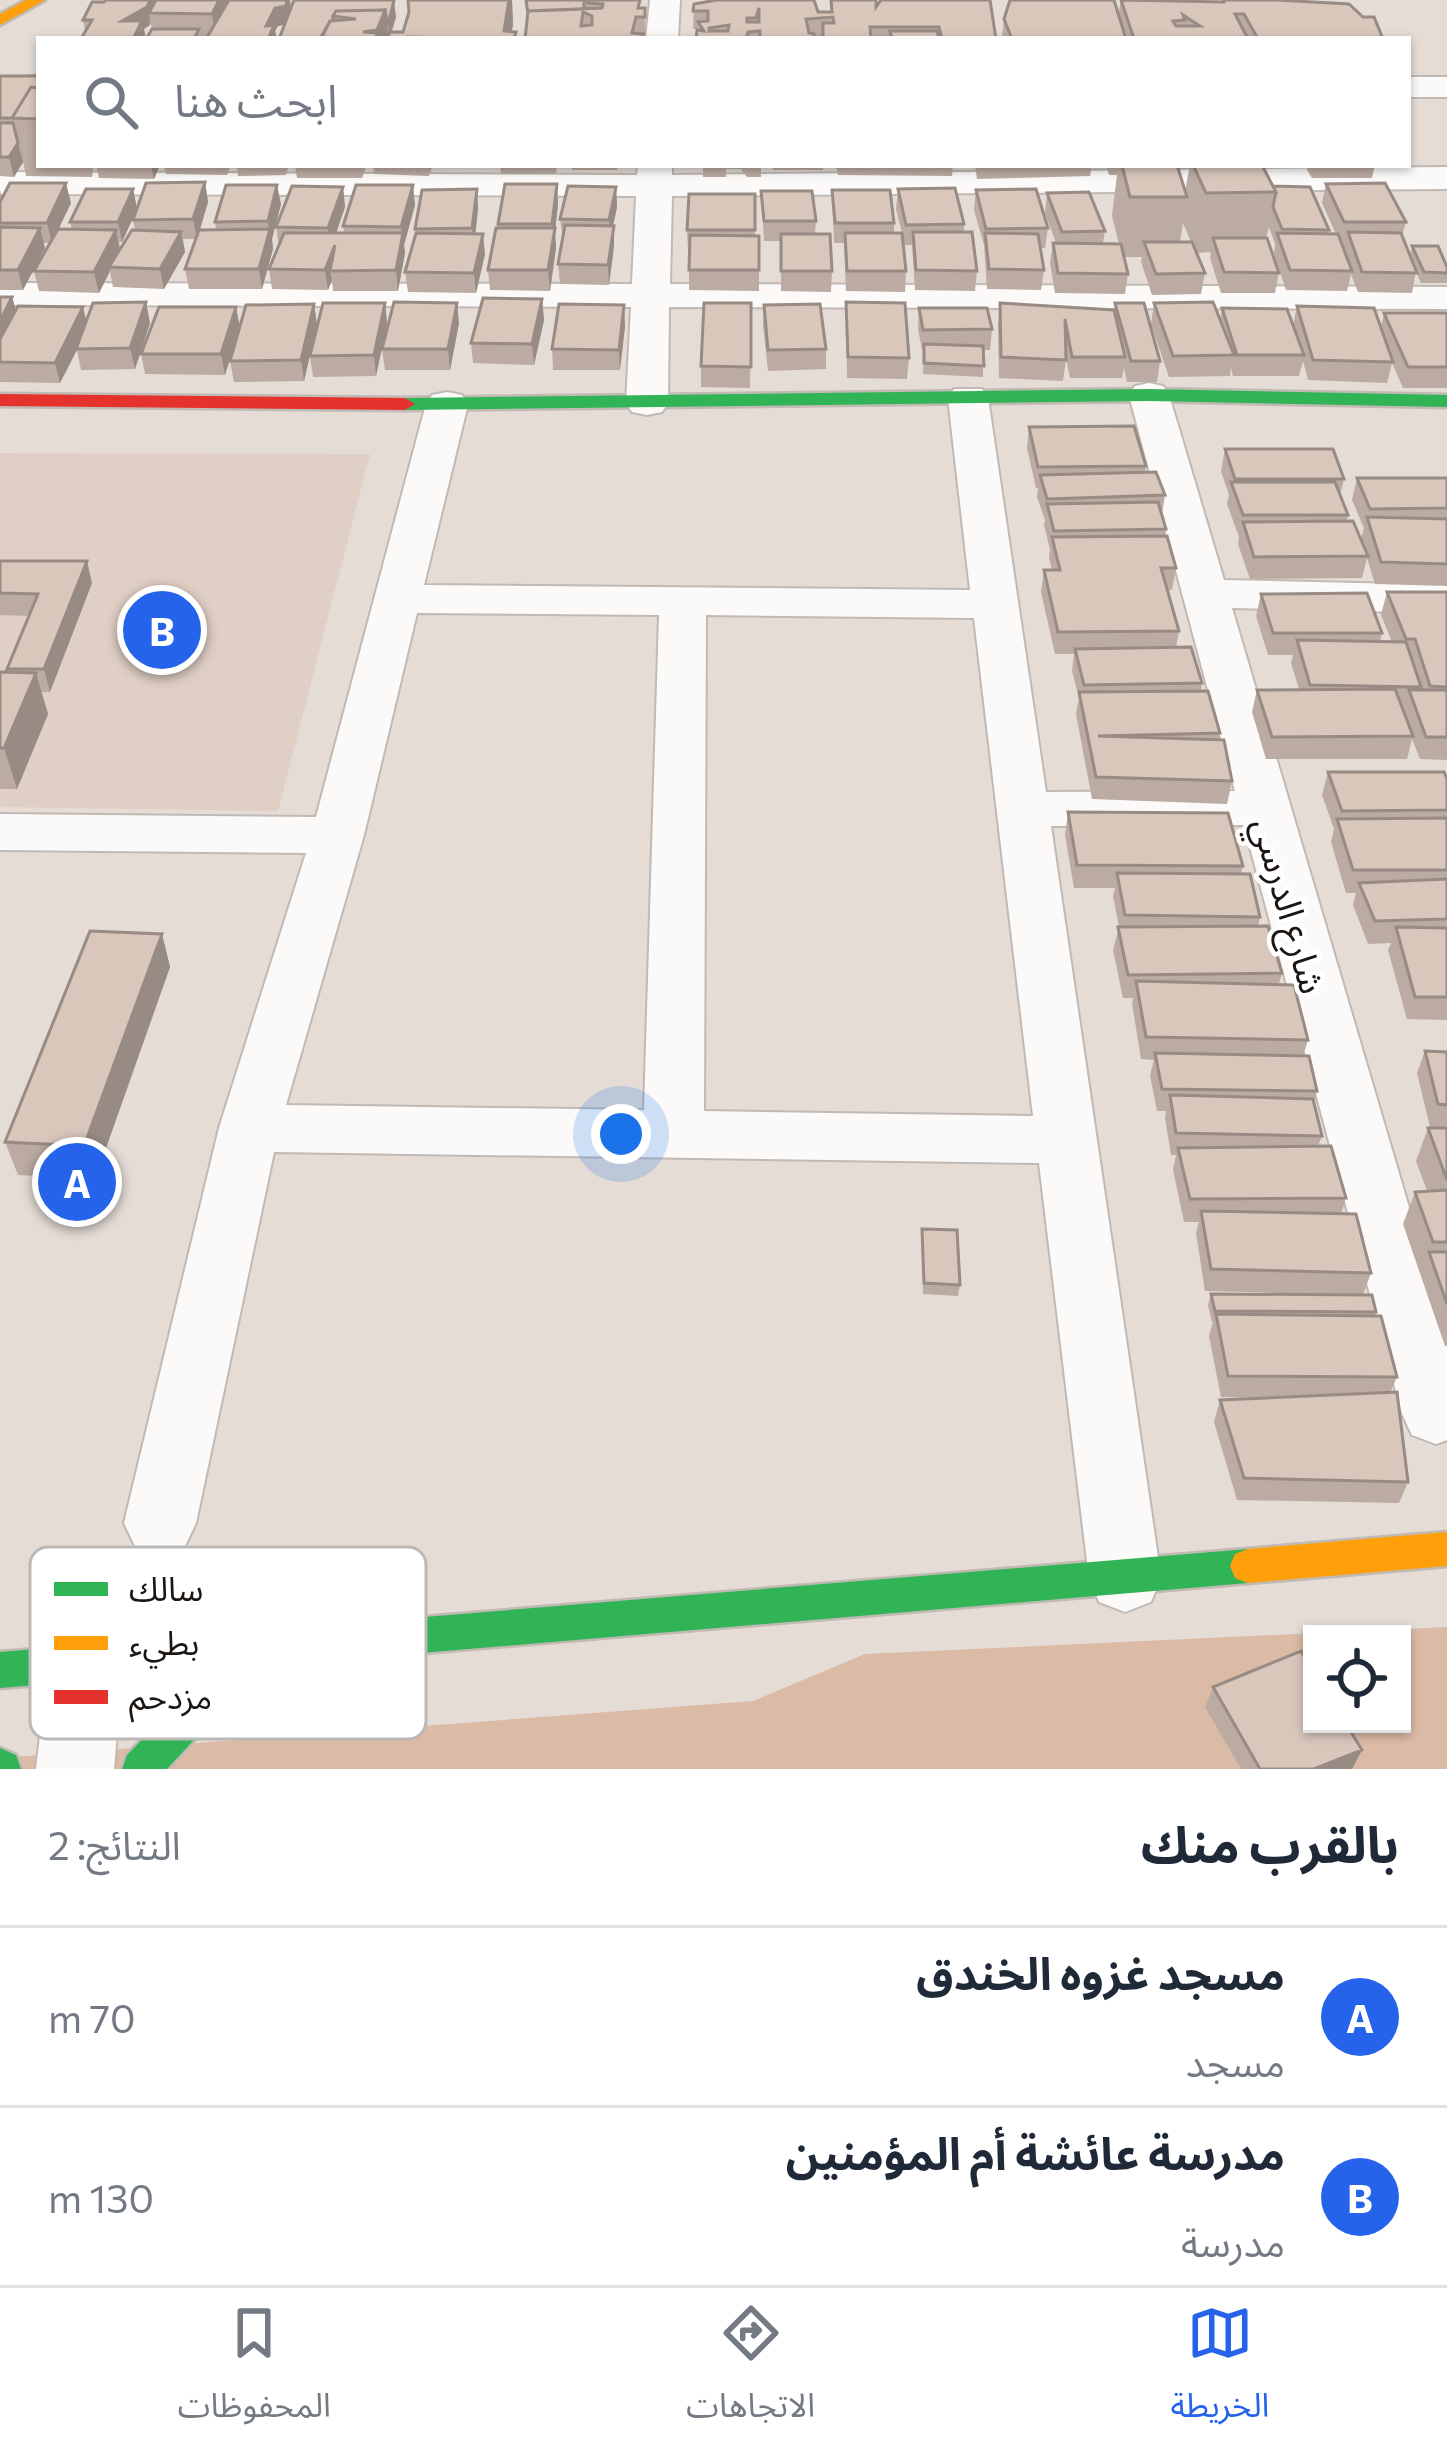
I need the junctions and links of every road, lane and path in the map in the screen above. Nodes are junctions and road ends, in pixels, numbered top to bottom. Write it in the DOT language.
graph roads {
  1 [pos="37,0"];
  2 [pos="665,0"];
  3 [pos="0,20"];
  4 [pos="662,36"];
  5 [pos="1411,87"];
  6 [pos="1447,87"];
  7 [pos="654,175"];
  8 [pos="1447,178"];
  9 [pos="0,183"];
  10 [pos="0,294"];
  11 [pos="651,294"];
  12 [pos="1447,298"];
  13 [pos="1149,395"];
  14 [pos="968,398"];
  15 [pos="0,400"];
  16 [pos="1447,401"];
  17 [pos="647,403"];
  18 [pos="447,404"];
  19 [pos="1204,593"];
  20 [pos="398,598"];
  21 [pos="1447,599"];
  22 [pos="683,602"];
  23 [pos="996,604"];
  24 [pos="1264,808"];
  25 [pos="1024,809"];
  26 [pos="0,832"];
  27 [pos="338,835"];
  28 [pos="249,1128"];
  29 [pos="674,1134"];
  30 [pos="1067,1140"];
  31 [pos="1436,1414"];
  32 [pos="160,1523"];
  33 [pos="1447,1549"];
  34 [pos="1125,1578"];
  35 [pos="426,1635"];
  36 [pos="30,1668"];
  37 [pos="0,1670"];
  38 [pos="78,1739"];
  39 [pos="169,1739"];
  40 [pos="75,1769"];
  41 [pos="141,1769"];
  1 -- 3 [label="street"];
  2 -- 4 [label="street"];
  5 -- 6 [label="street"];
  7 -- 8 [label="street"];
  7 -- 9 [label="street"];
  7 -- 11 [label="street"];
  10 -- 11 [label="street"];
  11 -- 12 [label="street"];
  11 -- 17 [label="street"];
  13 -- 14 [label="street"];
  13 -- 16 [label="street"];
  13 -- 19 [label="street, شارع الدرسي"];
  14 -- 17 [label="street"];
  14 -- 23 [label="street"];
  15 -- 18 [label="street"];
  17 -- 18 [label="street"];
  18 -- 20 [label="street"];
  19 -- 21 [label="street"];
  19 -- 24 [label="street, شارع الدرسي"];
  20 -- 22 [label="street"];
  20 -- 27 [label="street"];
  22 -- 23 [label="street"];
  22 -- 29 [label="street"];
  23 -- 25 [label="street"];
  24 -- 25 [label="street"];
  24 -- 31 [label="street, شارع الدرسي"];
  25 -- 30 [label="street"];
  26 -- 27 [label="street"];
  27 -- 28 [label="street"];
  28 -- 29 [label="street"];
  28 -- 32 [label="street"];
  29 -- 30 [label="street"];
  30 -- 34 [label="street"];
  33 -- 34 [label="street"];
  34 -- 35 [label="street"];
  36 -- 37 [label="street"];
  38 -- 40 [label="street"];
  39 -- 41 [label="street"];
}
